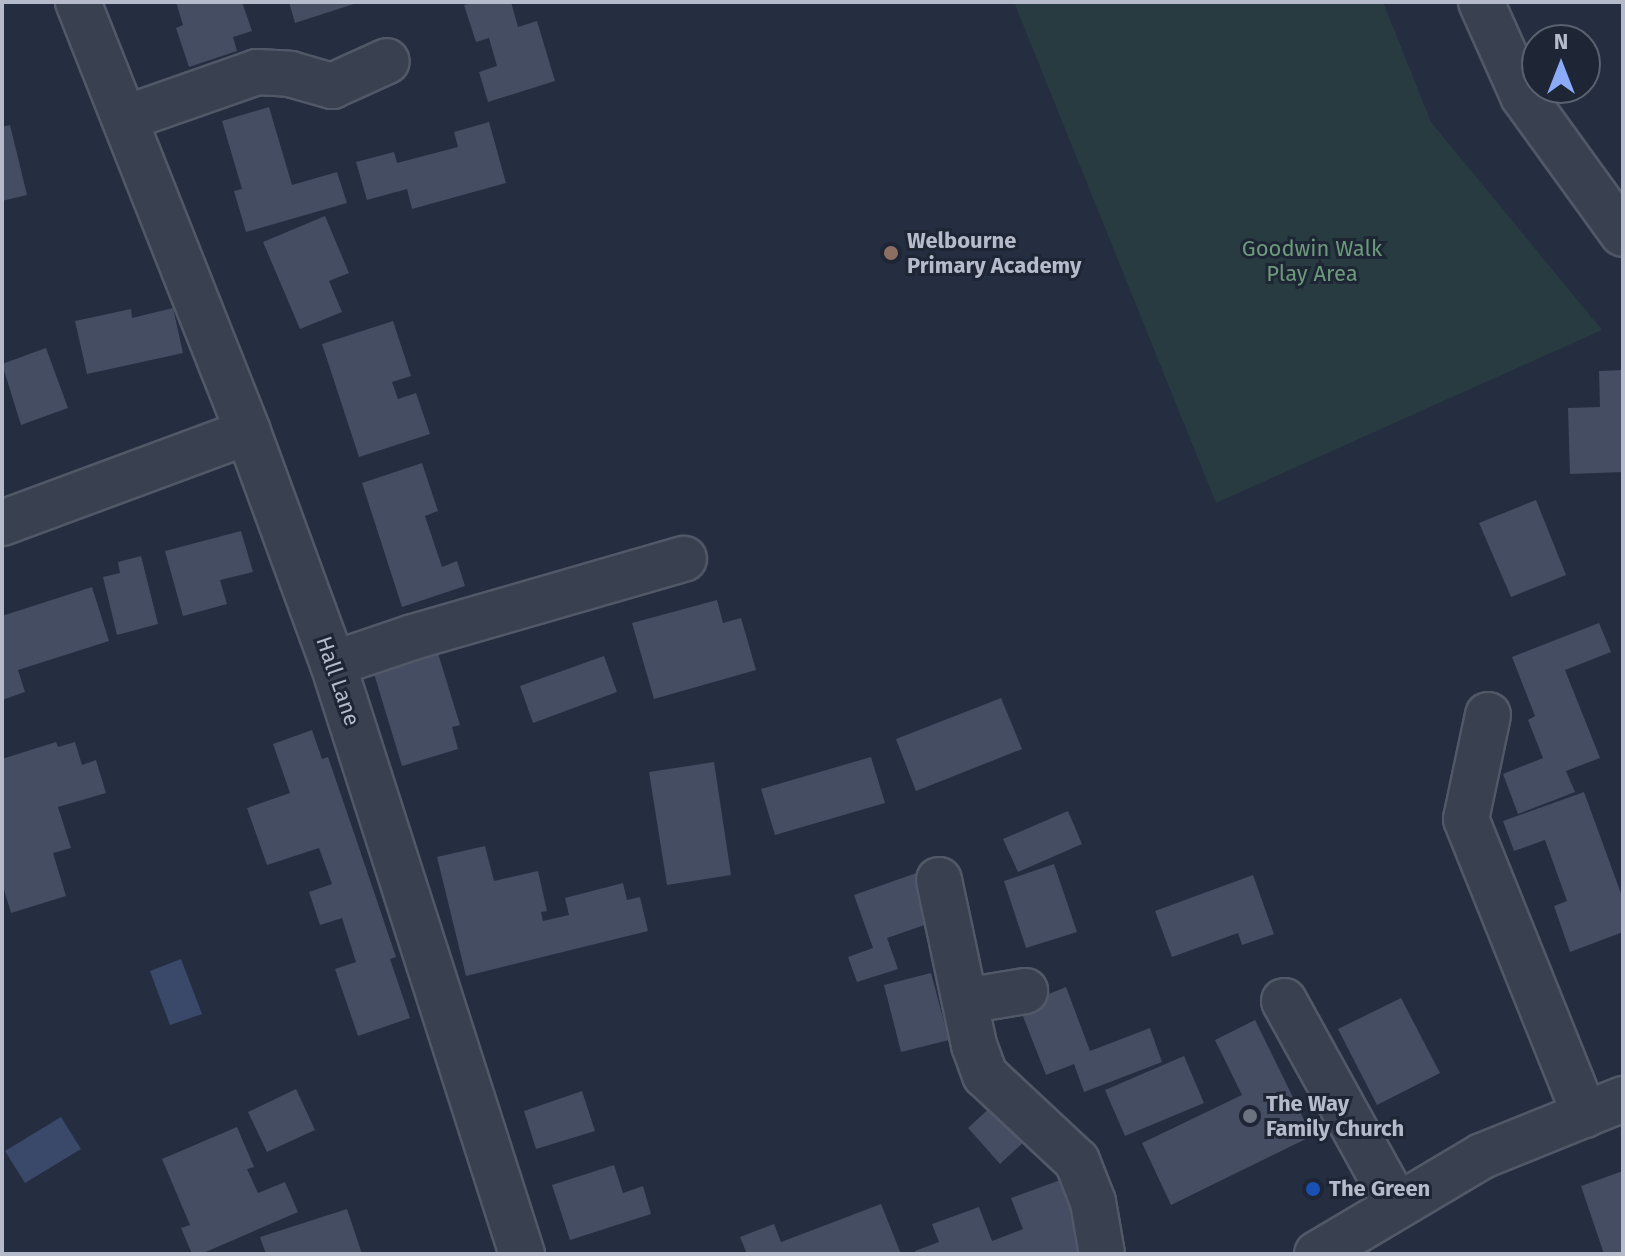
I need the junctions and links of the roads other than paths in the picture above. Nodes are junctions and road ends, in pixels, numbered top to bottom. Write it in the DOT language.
graph roads {
  1 [pos="78,2"];
  2 [pos="1481,2"];
  3 [pos="387,61"];
  4 [pos="126,118"];
  5 [pos="1623,234"];
  6 [pos="248,432"];
  7 [pos="2,523"];
  8 [pos="684,559"];
  9 [pos="333,664"];
  10 [pos="1488,715"];
  11 [pos="939,880"];
  12 [pos="1025,991"];
  13 [pos="965,1001"];
  14 [pos="1284,1001"];
  15 [pos="1604,1107"];
  16 [pos="1397,1206"];
  17 [pos="522,1254"];
  18 [pos="1102,1254"];
  19 [pos="1317,1254"];
  1 -- 4 [label="street, Hall Lane"];
  2 -- 5 [label="street"];
  3 -- 4 [label="street"];
  4 -- 6 [label="street, Hall Lane"];
  6 -- 7 [label="street"];
  6 -- 9 [label="street, Hall Lane"];
  8 -- 9 [label="street"];
  9 -- 17 [label="street, Hall Lane"];
  10 -- 15 [label="street"];
  11 -- 13 [label="street"];
  12 -- 13 [label="street"];
  13 -- 18 [label="street"];
  14 -- 16 [label="street"];
  15 -- 16 [label="street"];
  16 -- 19 [label="street"];
}
